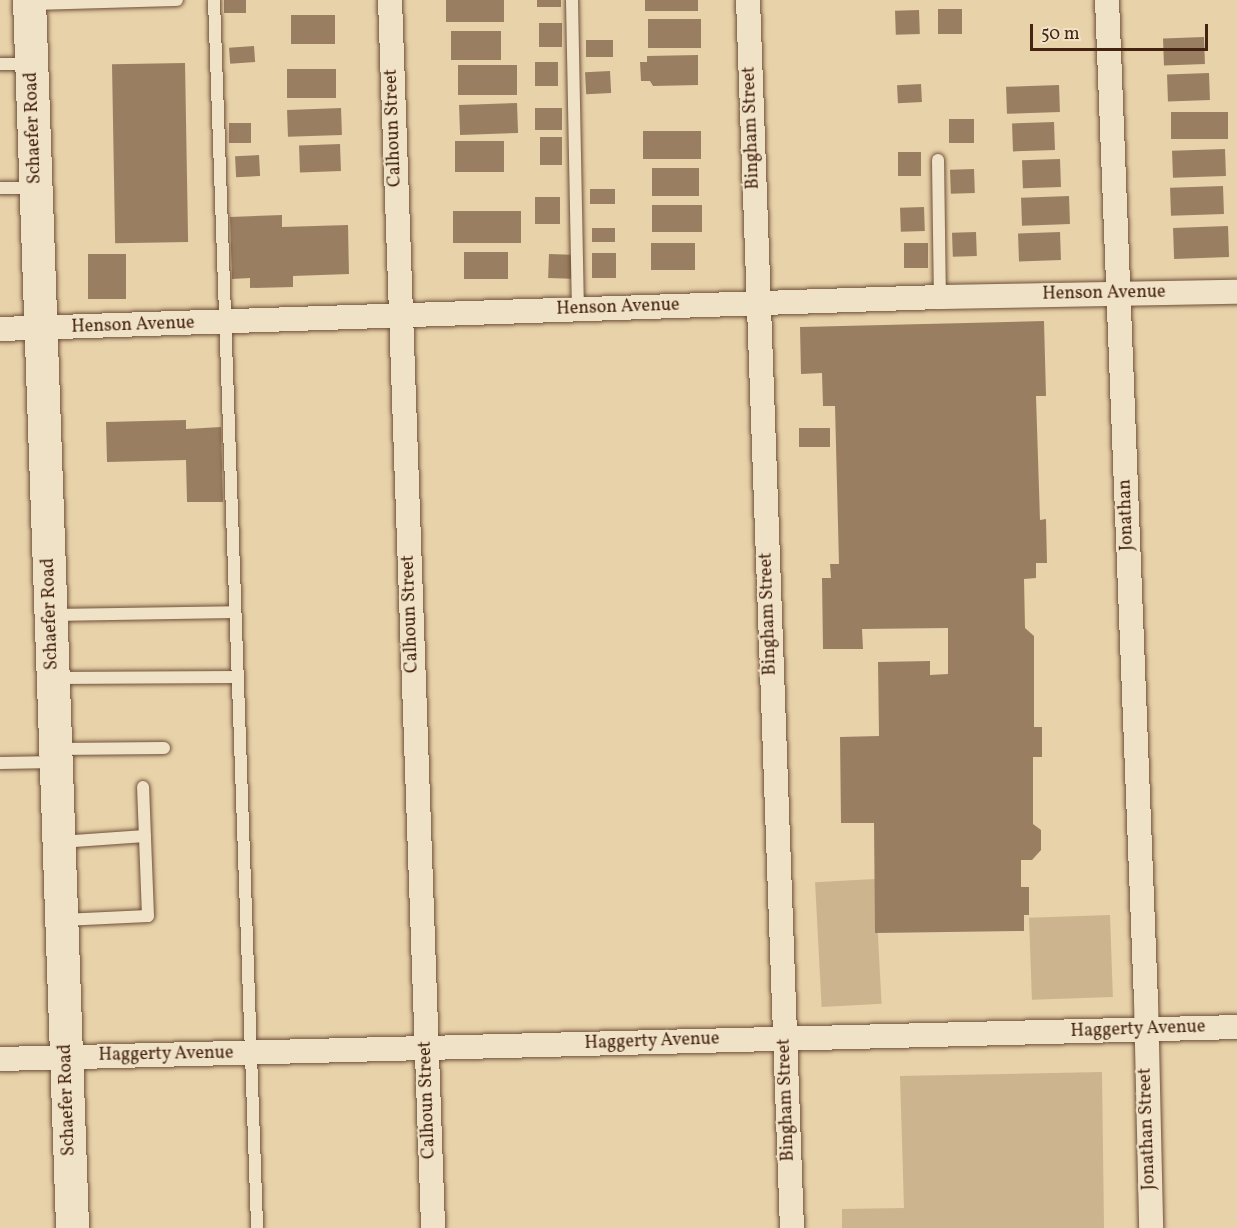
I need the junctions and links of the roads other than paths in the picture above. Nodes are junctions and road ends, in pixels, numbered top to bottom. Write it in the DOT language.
graph roads {
  1 [pos="177,0"];
  2 [pos="214,0"];
  3 [pos="390,0"];
  4 [pos="572,0"];
  5 [pos="748,0"];
  6 [pos="1107,0"];
  7 [pos="29,2"];
  8 [pos="16,64"];
  9 [pos="938,160"];
  10 [pos="0,188"];
  11 [pos="36,188"];
  12 [pos="1119,292"];
  13 [pos="1237,292"];
  14 [pos="940,297"];
  15 [pos="758,303"];
  16 [pos="578,309"];
  17 [pos="400,316"];
  18 [pos="225,324"];
  19 [pos="0,329"];
  20 [pos="41,329"];
  21 [pos="235,612"];
  22 [pos="51,615"];
  23 [pos="237,677"];
  24 [pos="53,678"];
  25 [pos="164,748"];
  26 [pos="56,756"];
  27 [pos="0,763"];
  28 [pos="143,787"];
  29 [pos="145,837"];
  30 [pos="59,842"];
  31 [pos="62,920"];
  32 [pos="1237,1027"];
  33 [pos="1147,1030"];
  34 [pos="785,1038"];
  35 [pos="427,1049"];
  36 [pos="250,1053"];
  37 [pos="66,1057"];
  38 [pos="0,1059"];
  39 [pos="72,1228"];
  40 [pos="257,1228"];
  41 [pos="433,1228"];
  42 [pos="792,1228"];
  43 [pos="1151,1228"];
  1 -- 7 [label="lane"];
  2 -- 18 [label="lane"];
  3 -- 17 [label="street, Calhoun Street"];
  4 -- 16 [label="lane"];
  5 -- 15 [label="street, Bingham Street"];
  6 -- 12 [label="street, Jonathan"];
  7 -- 8 [label="main road, Schaefer Road"];
  8 -- 11 [label="main road, Schaefer Road"];
  9 -- 14 [label="lane"];
  10 -- 11 [label="lane"];
  11 -- 20 [label="main road, Schaefer Road"];
  12 -- 13 [label="street, Henson Avenue"];
  12 -- 14 [label="street, Henson Avenue"];
  12 -- 33 [label="street, Jonathan"];
  14 -- 15 [label="street, Henson Avenue"];
  15 -- 16 [label="street, Henson Avenue"];
  15 -- 34 [label="street, Bingham Street"];
  16 -- 17 [label="street, Henson Avenue"];
  17 -- 18 [label="street, Henson Avenue"];
  17 -- 35 [label="street, Calhoun Street"];
  18 -- 20 [label="street, Henson Avenue"];
  18 -- 21 [label="lane"];
  19 -- 20 [label="street, Henson Avenue"];
  20 -- 22 [label="main road, Schaefer Road"];
  21 -- 22 [label="lane"];
  21 -- 23 [label="lane"];
  22 -- 24 [label="main road, Schaefer Road"];
  23 -- 24 [label="lane"];
  23 -- 36 [label="lane"];
  24 -- 26 [label="main road, Schaefer Road"];
  25 -- 26 [label="lane"];
  26 -- 27 [label="lane"];
  26 -- 30 [label="main road, Schaefer Road"];
  28 -- 29 [label="lane"];
  29 -- 30 [label="lane"];
  29 -- 31 [label="lane"];
  30 -- 31 [label="main road, Schaefer Road"];
  31 -- 37 [label="main road, Schaefer Road"];
  32 -- 33 [label="street, Haggerty Avenue"];
  33 -- 34 [label="street, Haggerty Avenue"];
  33 -- 43 [label="street, Jonathan Street"];
  34 -- 35 [label="street, Haggerty Avenue"];
  34 -- 42 [label="street, Bingham Street"];
  35 -- 36 [label="street, Haggerty Avenue"];
  35 -- 41 [label="street, Calhoun Street"];
  36 -- 37 [label="street, Haggerty Avenue"];
  36 -- 40 [label="lane"];
  37 -- 38 [label="street, Haggerty Avenue"];
  37 -- 39 [label="main road, Schaefer Road"];
}
